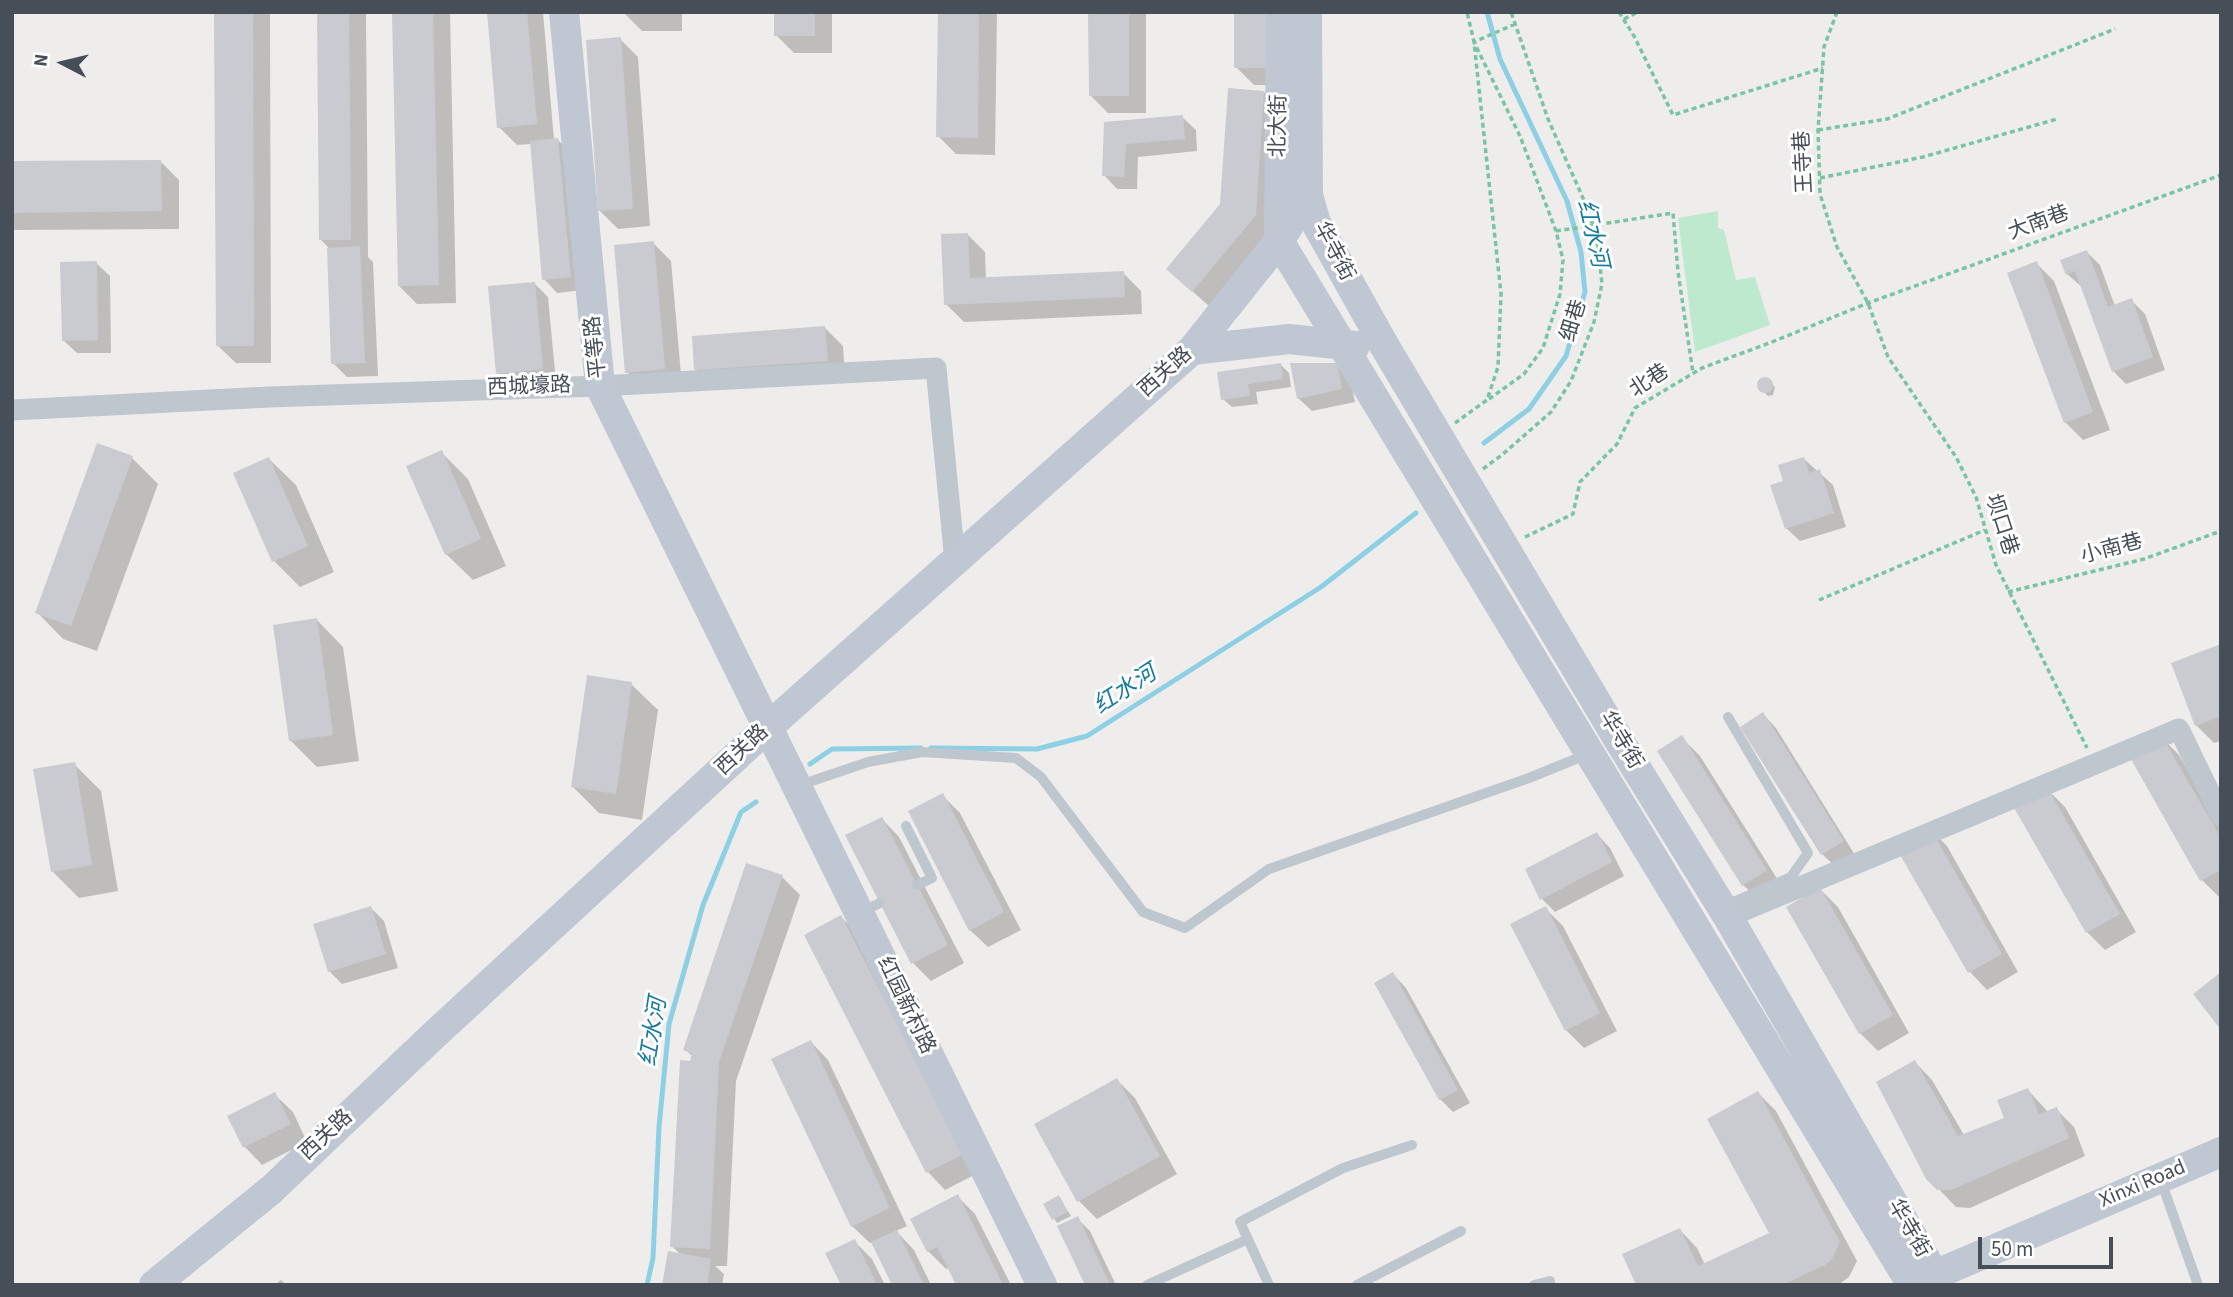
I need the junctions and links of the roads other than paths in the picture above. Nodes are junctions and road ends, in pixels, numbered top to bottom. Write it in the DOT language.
graph roads {
  1 [pos="564,12"];
  2 [pos="1281,12"];
  3 [pos="1307,12"];
  4 [pos="1308,195"];
  5 [pos="1279,241"];
  6 [pos="1384,345"];
  7 [pos="1344,346"];
  8 [pos="1192,350"];
  9 [pos="600,386"];
  10 [pos="12,410"];
  11 [pos="955,561"];
  12 [pos="1728,717"];
  13 [pos="767,728"];
  14 [pos="1620,742"];
  15 [pos="796,787"];
  16 [pos="2221,816"];
  17 [pos="906,826"];
  18 [pos="917,885"];
  19 [pos="1725,912"];
  20 [pos="1412,1144"];
  21 [pos="2221,1152"];
  22 [pos="2160,1178"];
  23 [pos="1461,1231"];
  24 [pos="1248,1239"];
  25 [pos="1550,1281"];
  26 [pos="1924,1282"];
  27 [pos="154,1285"];
  28 [pos="1042,1285"];
  29 [pos="1147,1285"];
  30 [pos="1269,1285"];
  31 [pos="1357,1285"];
  32 [pos="1534,1285"];
  33 [pos="2198,1285"];
  1 -- 9 [label="main road, 平等路"];
  2 -- 5 [label="main road, 北大街"];
  3 -- 4 [label="main road, 北大街"];
  4 -- 5 [label="main road, 西关路"];
  4 -- 6 [label="main road, 华寺街"];
  5 -- 7 [label="main road, 华寺街"];
  5 -- 8 [label="main road, 西关路"];
  6 -- 7 [label="main road"];
  6 -- 14 [label="main road, 华寺街"];
  7 -- 8 [label="main road"];
  7 -- 26 [label="main road, 华寺街"];
  8 -- 11 [label="main road, 西关路"];
  9 -- 10 [label="street, 西城壕路"];
  9 -- 11 [label="street, 西城壕路"];
  9 -- 13 [label="main road, 平等路"];
  11 -- 13 [label="main road, 西关路"];
  12 -- 19 [label="lane"];
  13 -- 15 [label="main road, 红园新村路"];
  13 -- 27 [label="main road, 西关路"];
  14 -- 15 [label="lane"];
  14 -- 19 [label="main road, 华寺街"];
  15 -- 28 [label="main road, 红园新村路"];
  16 -- 19 [label="street"];
  17 -- 18 [label="lane"];
  19 -- 26 [label="main road, 华寺街"];
  20 -- 24 [label="lane"];
  21 -- 22 [label="main road, Xinxi Road"];
  22 -- 26 [label="main road, Xinxi Road"];
  22 -- 33 [label="lane"];
  23 -- 31 [label="lane"];
  24 -- 29 [label="lane"];
  24 -- 30 [label="lane"];
  25 -- 32 [label="lane"];
}
